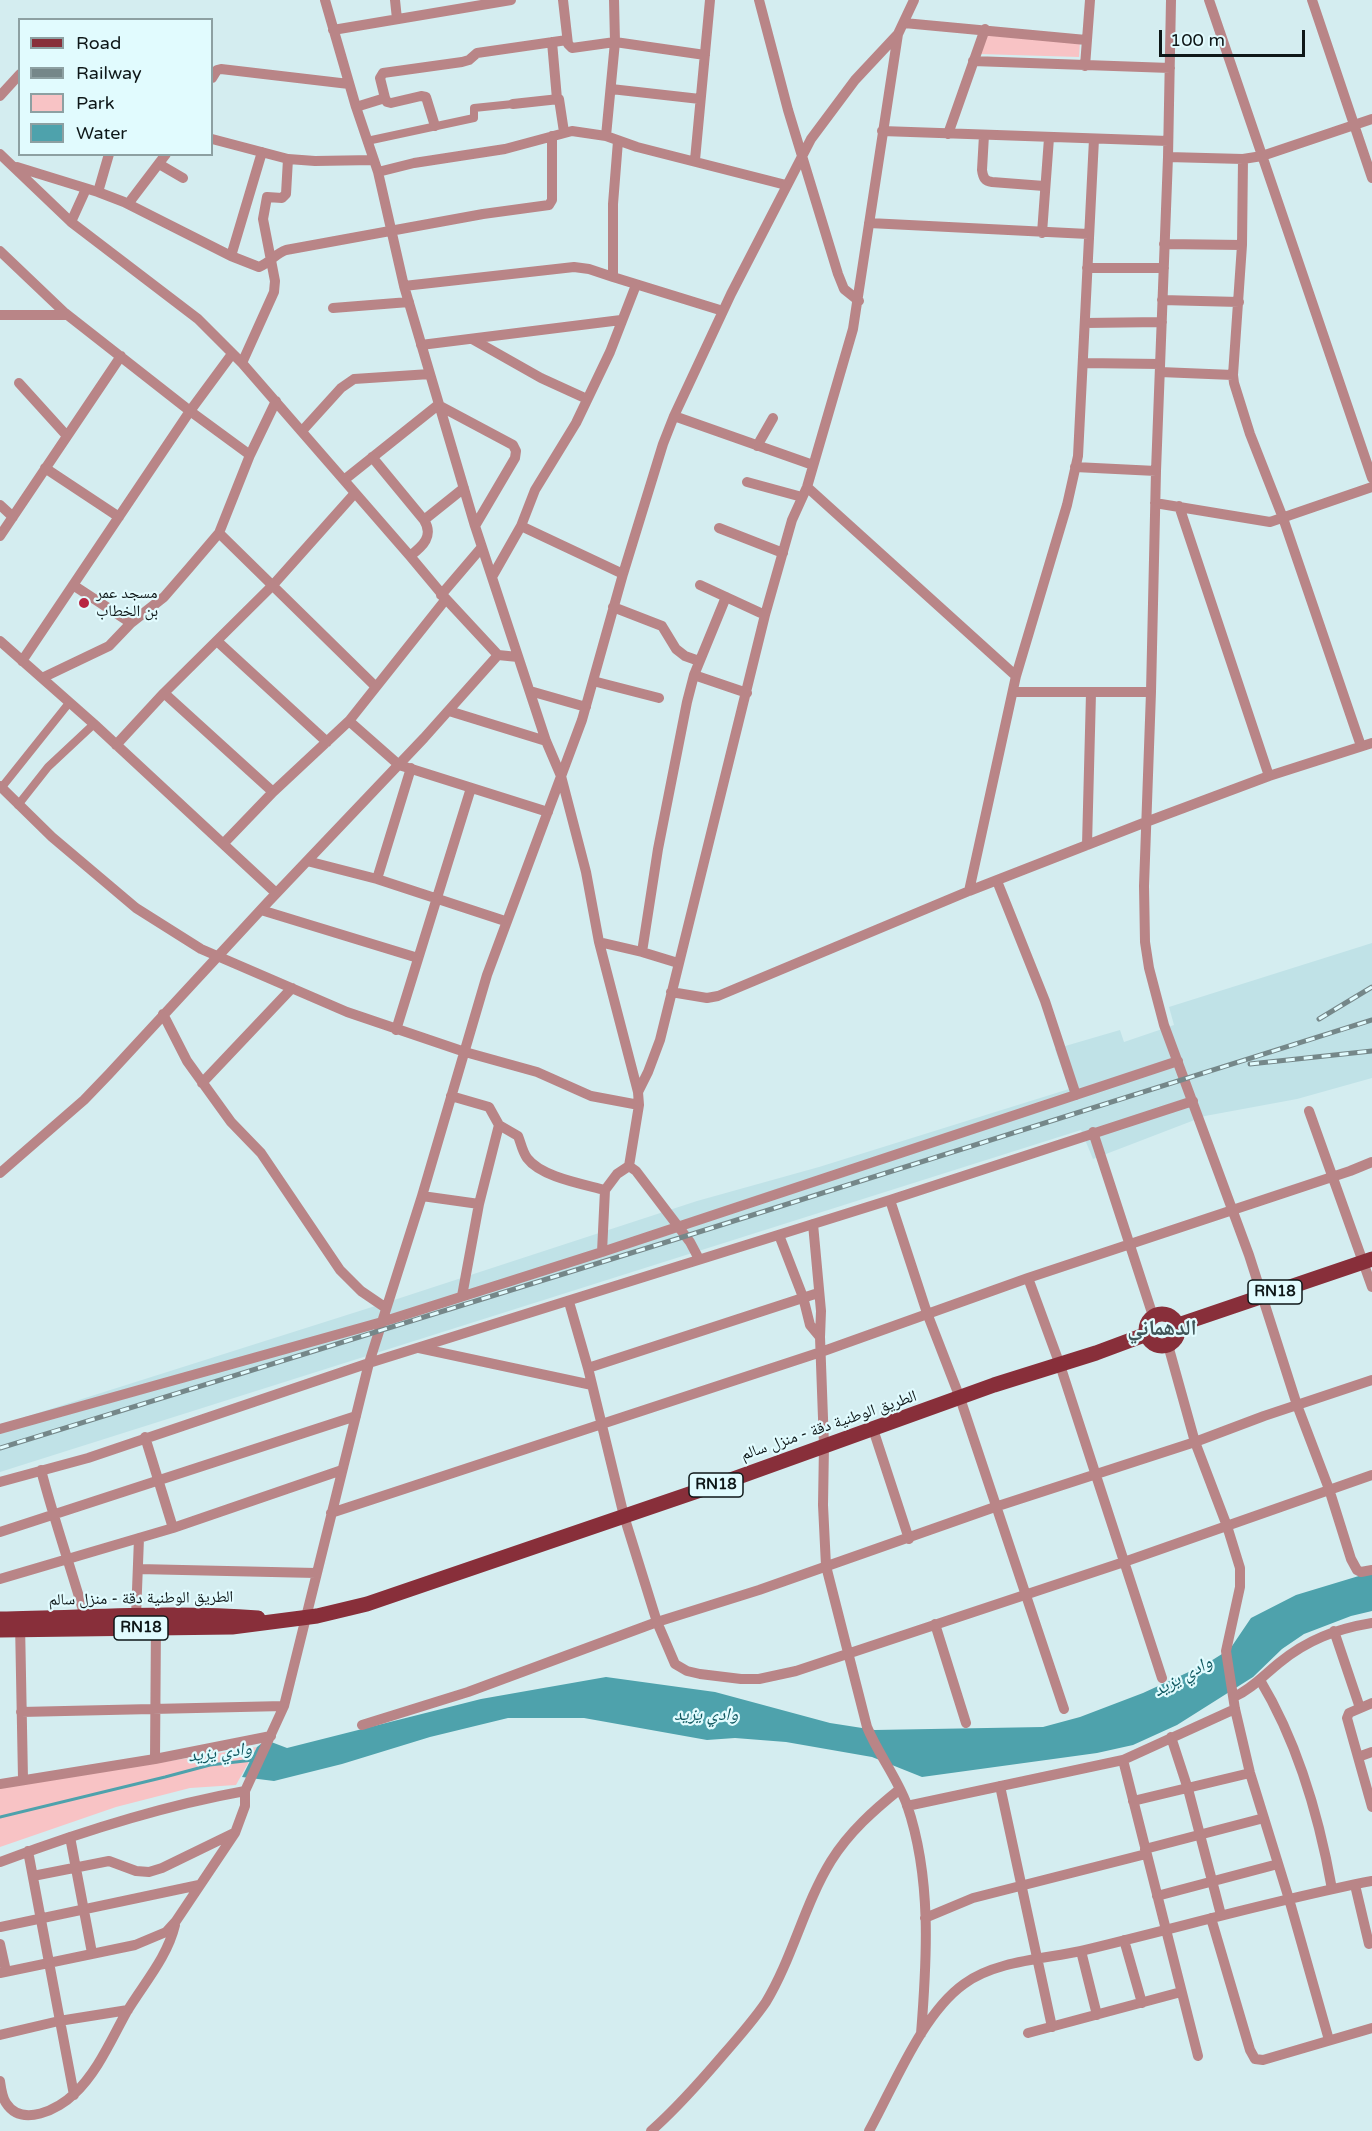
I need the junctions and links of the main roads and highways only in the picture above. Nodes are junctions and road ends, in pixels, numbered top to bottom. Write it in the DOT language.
graph roads {
  1 [pos="1368,1260"];
  2 [pos="1178,1325"];
  3 [pos="1147,1334"];
  4 [pos="0,1619"];
  5 [pos="156,1622"];
  6 [pos="20,1624"];
  7 [pos="0,1630"];
  1 -- 2 [label="main road, RN18"];
  2 -- 3 [label="main road"];
  2 -- 3 [label="main road"];
  3 -- 5 [label="main road, الطريق الوطنية دقة - منزل سالم / RN18"];
  4 -- 6 [label="main road, الطريق الوطنية دقة - منزل سالم / RN18"];
  5 -- 6 [label="main road, الطريق الوطنية دقة - منزل سالم / RN18"];
  5 -- 6 [label="main road, الطريق الوطنية دقة - منزل سالم / RN18"];
  6 -- 7 [label="main road, الطريق الوطنية دقة - منزل سالم / RN18"];
}
